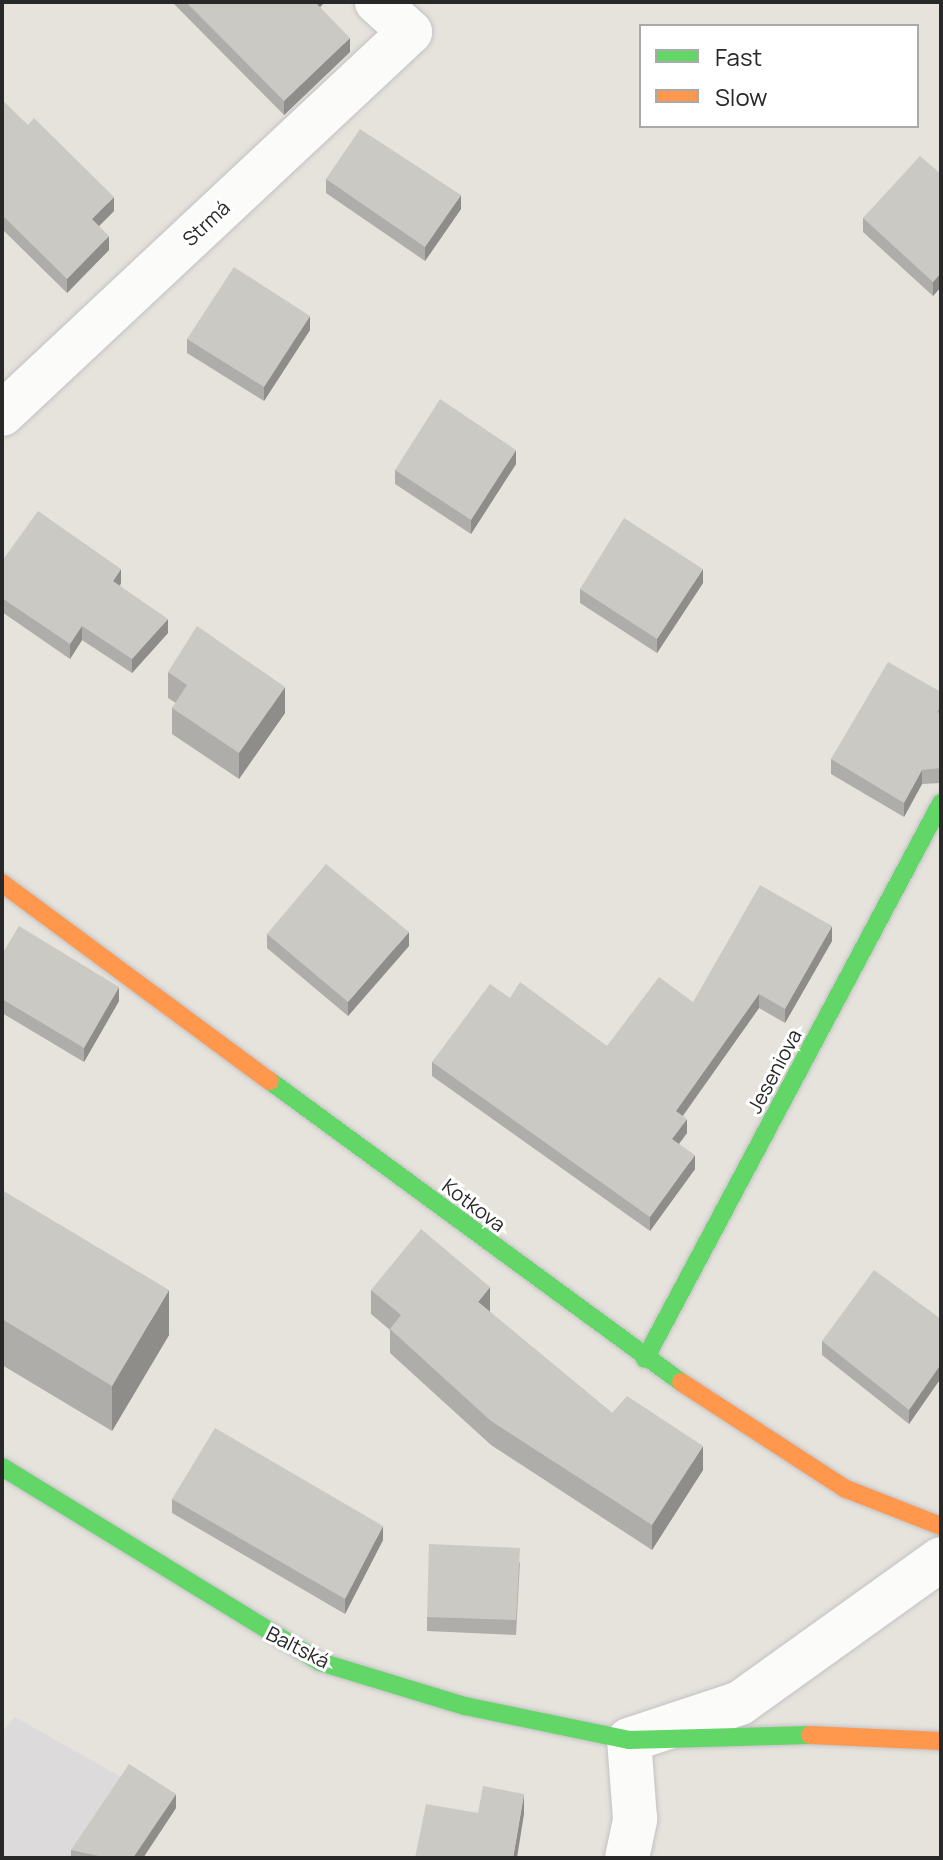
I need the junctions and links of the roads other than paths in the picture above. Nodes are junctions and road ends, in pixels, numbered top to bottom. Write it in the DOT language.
graph roads {
  1 [pos="377,2"];
  2 [pos="2,414"];
  3 [pos="941,803"];
  4 [pos="2,883"];
  5 [pos="645,1359"];
  6 [pos="2,1467"];
  7 [pos="941,1526"];
  8 [pos="941,1559"];
  9 [pos="629,1740"];
  10 [pos="941,1741"];
  11 [pos="627,1858"];
  1 -- 2 [label="street, Strmá"];
  3 -- 5 [label="street, Jeseniova"];
  4 -- 5 [label="street, Kotkova"];
  5 -- 7 [label="street, Kotkova"];
  6 -- 9 [label="street, Baltská"];
  8 -- 9 [label="street"];
  9 -- 10 [label="street, Baltská"];
  9 -- 11 [label="street"];
}
